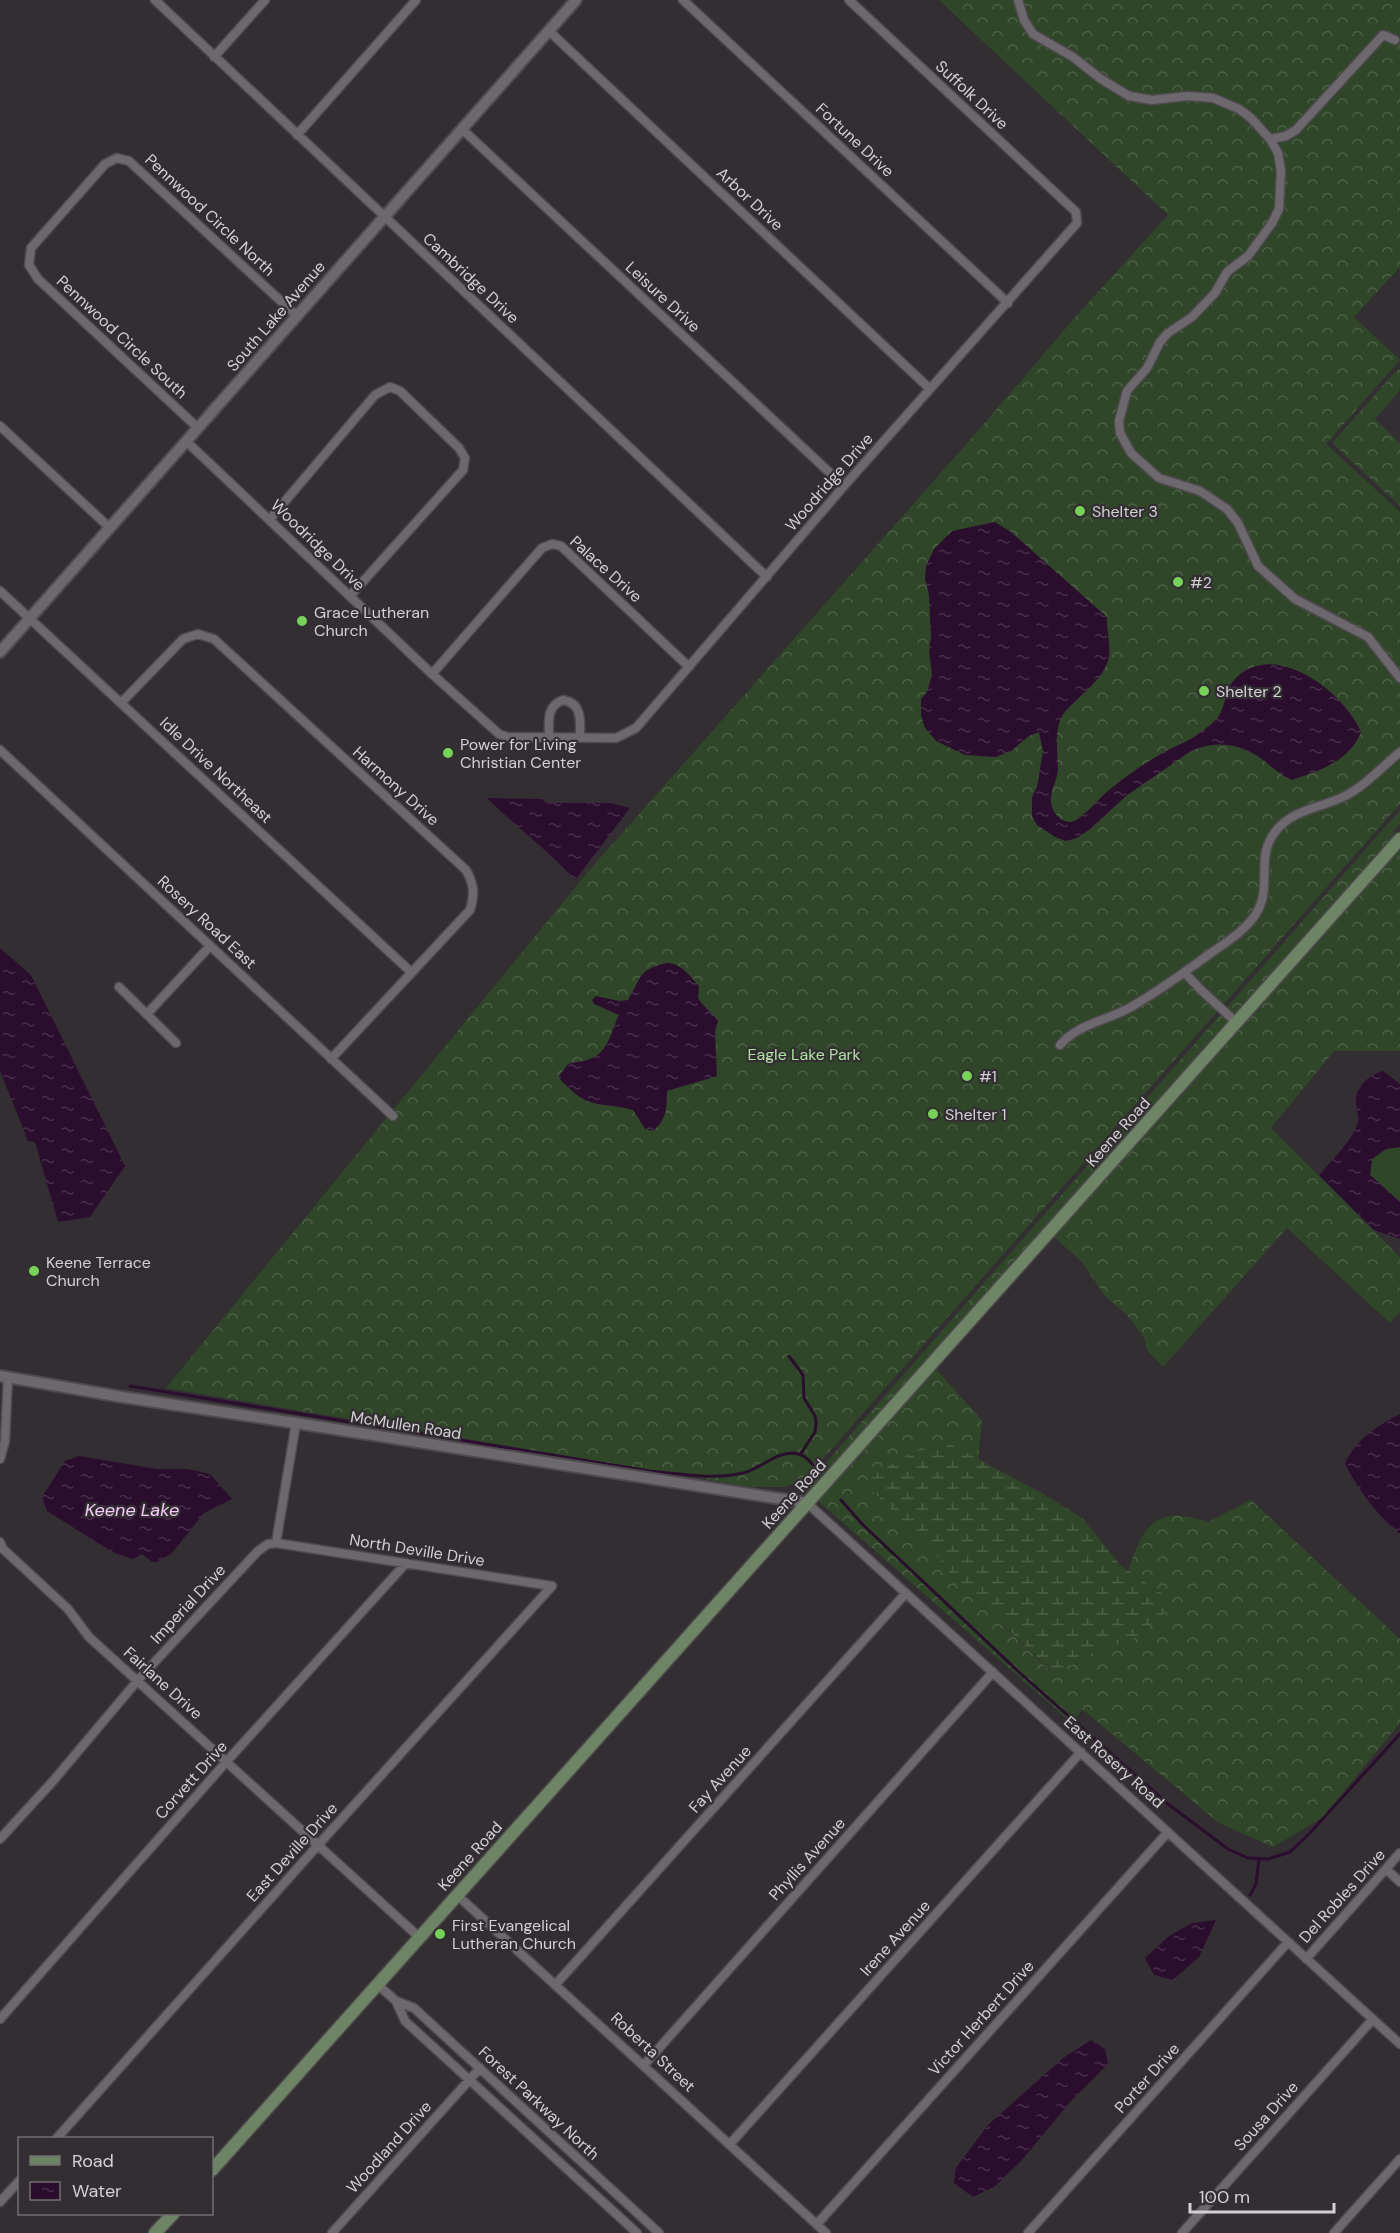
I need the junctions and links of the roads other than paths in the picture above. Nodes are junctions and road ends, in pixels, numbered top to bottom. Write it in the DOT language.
graph roads {
  1 [pos="154,0"];
  2 [pos="265,0"];
  3 [pos="416,0"];
  4 [pos="576,0"];
  5 [pos="682,0"];
  6 [pos="849,0"];
  7 [pos="1018,0"];
  8 [pos="549,31"];
  9 [pos="1395,40"];
  10 [pos="214,57"];
  11 [pos="462,129"];
  12 [pos="297,135"];
  13 [pos="1270,139"];
  14 [pos="1076,212"];
  15 [pos="384,217"];
  16 [pos="29,265"];
  17 [pos="1008,303"];
  18 [pos="297,316"];
  19 [pos="930,389"];
  20 [pos="0,426"];
  21 [pos="198,428"];
  22 [pos="186,441"];
  23 [pos="844,486"];
  24 [pos="270,519"];
  25 [pos="110,528"];
  26 [pos="767,577"];
  27 [pos="0,591"];
  28 [pos="350,596"];
  29 [pos="30,619"];
  30 [pos="0,652"];
  31 [pos="689,667"];
  32 [pos="432,674"];
  33 [pos="1400,678"];
  34 [pos="121,703"];
  35 [pos="549,737"];
  36 [pos="580,738"];
  37 [pos="0,750"];
  38 [pos="1400,752"];
  39 [pos="1400,839"];
  40 [pos="210,946"];
  41 [pos="411,972"];
  42 [pos="1185,973"];
  43 [pos="119,987"];
  44 [pos="147,1014"];
  45 [pos="1237,1023"];
  46 [pos="176,1043"];
  47 [pos="1060,1045"];
  48 [pos="331,1059"];
  49 [pos="393,1116"];
  50 [pos="4,1377"];
  51 [pos="296,1422"];
  52 [pos="0,1459"];
  53 [pos="807,1503"];
  54 [pos="0,1542"];
  55 [pos="276,1543"];
  56 [pos="406,1563"];
  57 [pos="552,1586"];
  58 [pos="906,1593"];
  59 [pos="993,1672"];
  60 [pos="138,1680"];
  61 [pos="1081,1752"];
  62 [pos="227,1761"];
  63 [pos="1168,1832"];
  64 [pos="0,1839"];
  65 [pos="319,1844"];
  66 [pos="1400,1853"];
  67 [pos="1386,1869"];
  68 [pos="1400,1882"];
  69 [pos="457,1895"];
  70 [pos="419,1937"];
  71 [pos="1288,1942"];
  72 [pos="1306,1959"];
  73 [pos="377,1984"];
  74 [pos="556,1984"];
  75 [pos="396,2001"];
  76 [pos="0,2019"];
  77 [pos="1373,2019"];
  78 [pos="1400,2044"];
  79 [pos="644,2065"];
  80 [pos="480,2068"];
  81 [pos="468,2080"];
  82 [pos="59,2137"];
  83 [pos="730,2144"];
  84 [pos="1400,2159"];
  85 [pos="213,2169"];
  86 [pos="18,2182"];
  87 [pos="0,2202"];
  88 [pos="171,2215"];
  89 [pos="817,2224"];
  90 [pos="155,2233"];
  91 [pos="332,2233"];
  92 [pos="637,2233"];
  93 [pos="659,2233"];
  94 [pos="826,2233"];
  95 [pos="1028,2233"];
  96 [pos="1182,2233"];
  97 [pos="1334,2233"];
  1 -- 10 [label="street, Cambridge Drive"];
  2 -- 10 [label="street"];
  3 -- 12 [label="street"];
  4 -- 8 [label="street, South Lake Avenue"];
  5 -- 17 [label="street, Fortune Drive"];
  6 -- 14 [label="street, Suffolk Drive"];
  7 -- 13 [label="street"];
  8 -- 11 [label="street, South Lake Avenue"];
  8 -- 19 [label="street, Arbor Drive"];
  9 -- 13 [label="street"];
  10 -- 12 [label="street, Cambridge Drive"];
  11 -- 15 [label="street, South Lake Avenue"];
  11 -- 23 [label="street, Leisure Drive"];
  12 -- 15 [label="street, Cambridge Drive"];
  13 -- 33 [label="street"];
  14 -- 17 [label="street, Woodridge Drive"];
  15 -- 18 [label="street, South Lake Avenue"];
  15 -- 26 [label="street, Cambridge Drive"];
  16 -- 18 [label="street, Pennwood Circle North"];
  16 -- 21 [label="street, Pennwood Circle South"];
  17 -- 19 [label="street, Woodridge Drive"];
  18 -- 21 [label="street, South Lake Avenue"];
  19 -- 23 [label="street, Woodridge Drive"];
  20 -- 25 [label="street"];
  21 -- 22 [label="street, South Lake Avenue"];
  22 -- 24 [label="street, Woodridge Drive"];
  22 -- 25 [label="street, South Lake Avenue"];
  23 -- 26 [label="street, Woodridge Drive"];
  24 -- 28 [label="street, Woodridge Drive"];
  24 -- 28 [label="street"];
  25 -- 29 [label="street, South Lake Avenue"];
  26 -- 31 [label="street, Woodridge Drive"];
  27 -- 29 [label="street, Idle Drive Northeast"];
  28 -- 32 [label="street, Woodridge Drive"];
  29 -- 30 [label="street, South Lake Avenue"];
  29 -- 34 [label="street, Idle Drive Northeast"];
  31 -- 32 [label="street, Palace Drive"];
  31 -- 36 [label="street, Woodridge Drive"];
  32 -- 35 [label="street, Woodridge Drive"];
  34 -- 41 [label="street, Idle Drive Northeast"];
  34 -- 41 [label="street, Harmony Drive"];
  35 -- 36 [label="street, Woodridge Drive"];
  35 -- 36 [label="street"];
  37 -- 40 [label="street, Rosery Road East"];
  38 -- 42 [label="street"];
  39 -- 45 [label="main road, Keene Road"];
  40 -- 44 [label="street"];
  40 -- 48 [label="street, Rosery Road East"];
  41 -- 48 [label="street, Harmony Drive"];
  42 -- 45 [label="street"];
  42 -- 47 [label="street"];
  43 -- 44 [label="street"];
  44 -- 46 [label="street"];
  45 -- 53 [label="main road, Keene Road"];
  48 -- 49 [label="street, Rosery Road East"];
  50 -- 51 [label="street, McMullen Road"];
  50 -- 52 [label="street"];
  51 -- 53 [label="street, McMullen Road"];
  51 -- 55 [label="street"];
  53 -- 58 [label="street, East Rosery Road"];
  53 -- 69 [label="main road, Keene Road"];
  54 -- 60 [label="street, Fairlane Drive"];
  55 -- 56 [label="street, North Deville Drive"];
  55 -- 60 [label="street, Imperial Drive"];
  56 -- 57 [label="street, North Deville Drive"];
  56 -- 62 [label="street, Corvett Drive"];
  57 -- 65 [label="street, East Deville Drive"];
  58 -- 59 [label="street, East Rosery Road"];
  58 -- 74 [label="street, Fay Avenue"];
  59 -- 61 [label="street, East Rosery Road"];
  59 -- 79 [label="street, Phyllis Avenue"];
  60 -- 62 [label="street, Fairlane Drive"];
  60 -- 64 [label="street, Imperial Drive"];
  61 -- 63 [label="street, East Rosery Road"];
  61 -- 83 [label="street, Irene Avenue"];
  62 -- 65 [label="street, Fairlane Drive"];
  62 -- 76 [label="street, Corvett Drive"];
  63 -- 71 [label="street, East Rosery Road"];
  63 -- 89 [label="street, Victor Herbert Drive"];
  65 -- 70 [label="street, Fairlane Drive"];
  65 -- 82 [label="street, East Deville Drive"];
  66 -- 67 [label="street, Del Robles Drive"];
  67 -- 68 [label="street"];
  67 -- 72 [label="street, Del Robles Drive"];
  69 -- 70 [label="main road, Keene Road"];
  69 -- 74 [label="street, Roberta Street"];
  70 -- 73 [label="main road, Keene Road"];
  71 -- 72 [label="street, East Rosery Road"];
  71 -- 95 [label="street, Porter Drive"];
  72 -- 77 [label="street, East Rosery Road"];
  73 -- 75 [label="street, Forest Parkway North"];
  73 -- 85 [label="main road, Keene Road"];
  74 -- 79 [label="street, Roberta Street"];
  75 -- 80 [label="street, Forest Parkway North"];
  75 -- 81 [label="street, Forest Parkway North"];
  77 -- 78 [label="street, East Rosery Road"];
  77 -- 96 [label="street, Sousa Drive"];
  79 -- 83 [label="street, Roberta Street"];
  80 -- 81 [label="street, Woodland Drive"];
  80 -- 93 [label="street, Forest Parkway North"];
  81 -- 91 [label="street, Woodland Drive"];
  81 -- 92 [label="street, Forest Parkway North"];
  83 -- 89 [label="street, Roberta Street"];
  84 -- 97 [label="street"];
  86 -- 87 [label="street"];
  88 -- 90 [label="main road"];
  89 -- 94 [label="street, Roberta Street"];
}
